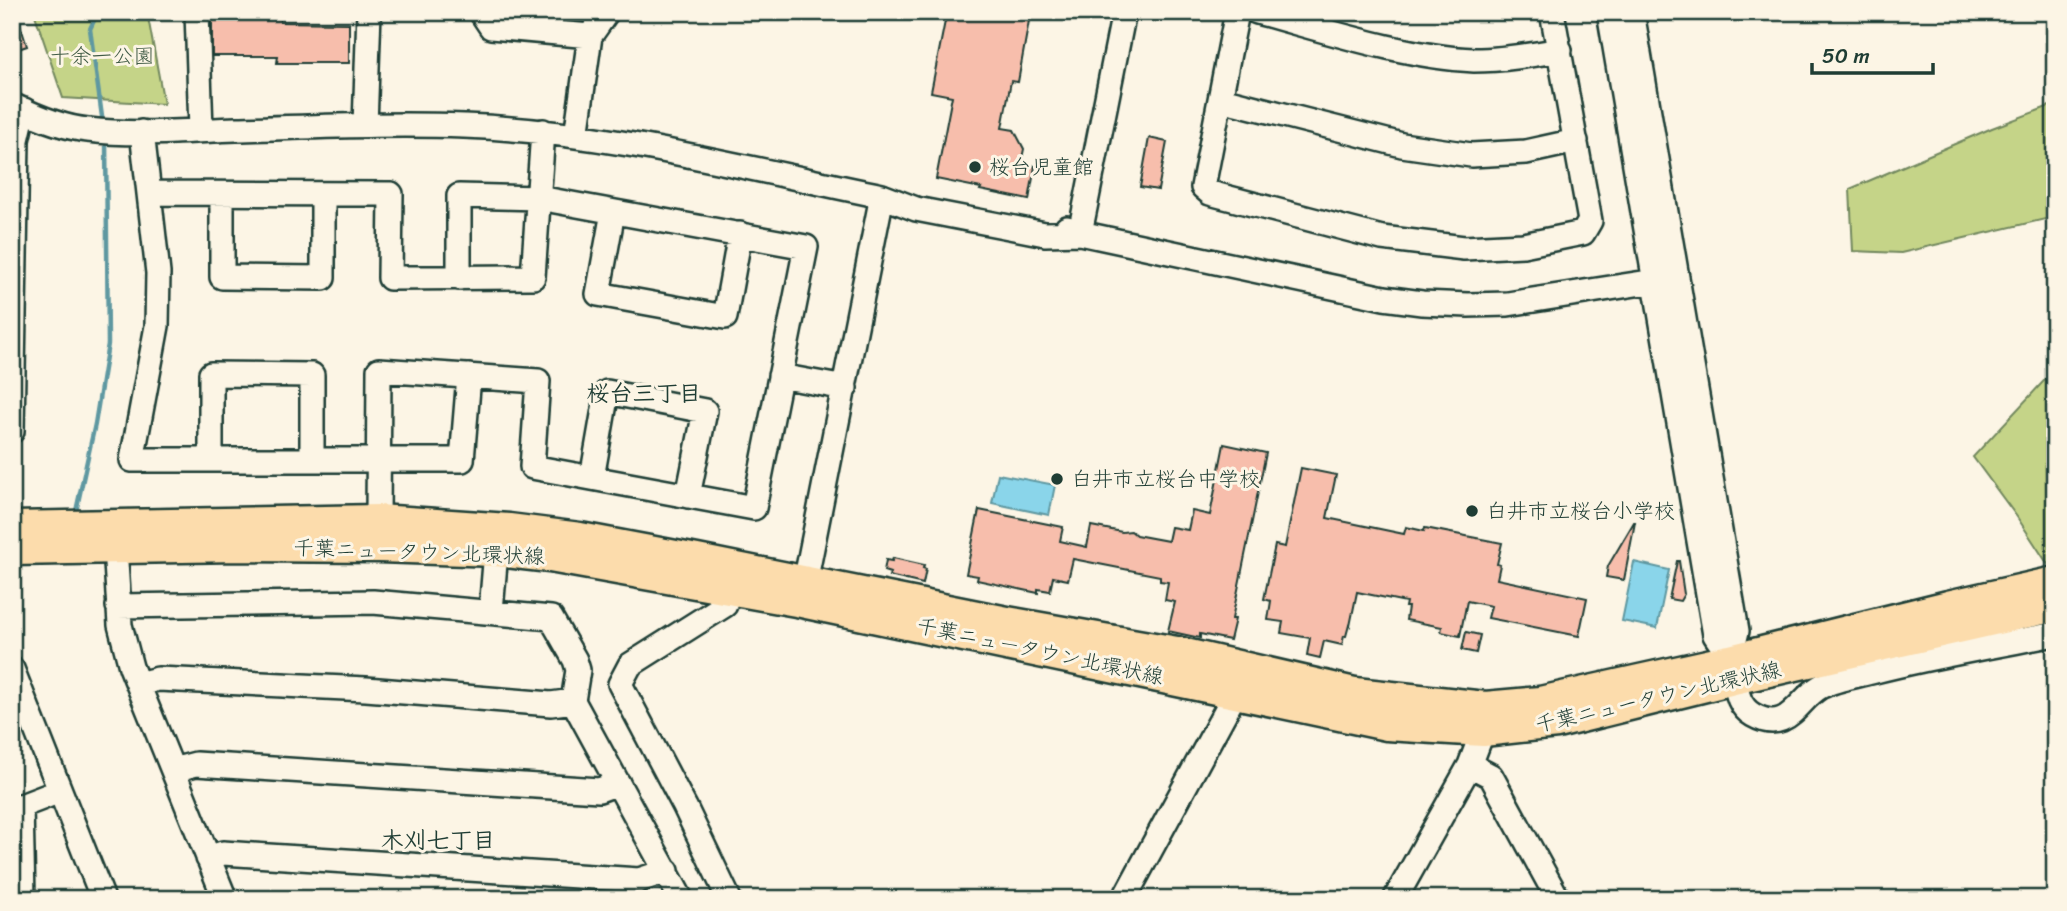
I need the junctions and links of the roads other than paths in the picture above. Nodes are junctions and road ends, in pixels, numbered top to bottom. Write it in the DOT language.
graph roads {
  1 [pos="197,12"];
  2 [pos="369,12"];
  3 [pos="481,12"];
  4 [pos="607,12"];
  5 [pos="1124,12"];
  6 [pos="1237,12"];
  7 [pos="1257,12"];
  8 [pos="1552,12"];
  9 [pos="1609,12"];
  10 [pos="1632,12"];
  11 [pos="590,36"];
  12 [pos="1560,50"];
  13 [pos="1220,99"];
  14 [pos="18,108"];
  15 [pos="365,125"];
  16 [pos="201,131"];
  17 [pos="543,131"];
  18 [pos="142,132"];
  19 [pos="576,136"];
  20 [pos="1576,141"];
  21 [pos="149,193"];
  22 [pos="222,194"];
  23 [pos="323,194"];
  24 [pos="882,196"];
  25 [pos="539,198"];
  26 [pos="614,212"];
  27 [pos="1080,233"];
  28 [pos="740,234"];
  29 [pos="14,239"];
  30 [pos="459,278"];
  31 [pos="1655,281"];
  32 [pos="13,336"];
  33 [pos="469,376"];
  34 [pos="780,376"];
  35 [pos="845,388"];
  36 [pos="12,431"];
  37 [pos="211,459"];
  38 [pos="312,460"];
  39 [pos="379,460"];
  40 [pos="592,478"];
  41 [pos="688,496"];
  42 [pos="378,520"];
  43 [pos="12,527"];
  44 [pos="115,547"];
  45 [pos="12,550"];
  46 [pos="496,551"];
  47 [pos="2055,582"];
  48 [pos="729,590"];
  49 [pos="804,591"];
  50 [pos="118,606"];
  51 [pos="2055,606"];
  52 [pos="491,611"];
  53 [pos="2055,634"];
  54 [pos="12,669"];
  55 [pos="1732,669"];
  56 [pos="138,684"];
  57 [pos="1237,692"];
  58 [pos="573,701"];
  59 [pos="21,716"];
  60 [pos="1484,719"];
  61 [pos="1470,765"];
  62 [pos="173,770"];
  63 [pos="618,783"];
  64 [pos="60,791"];
  65 [pos="208,858"];
  66 [pos="667,871"];
  67 [pos="23,899"];
  68 [pos="103,899"];
  69 [pos="225,899"];
  70 [pos="681,899"];
  71 [pos="729,899"];
  72 [pos="1124,899"];
  73 [pos="1395,899"];
  74 [pos="1558,899"];
  1 -- 16 [label="street"];
  2 -- 15 [label="street"];
  3 -- 11 [label="street"];
  4 -- 11 [label="street"];
  5 -- 27 [label="street"];
  6 -- 13 [label="street"];
  7 -- 12 [label="street"];
  8 -- 12 [label="street"];
  9 -- 31 [label="street"];
  10 -- 55 [label="street"];
  11 -- 19 [label="street"];
  12 -- 20 [label="street"];
  13 -- 20 [label="street"];
  13 -- 20 [label="street"];
  14 -- 18 [label="street"];
  14 -- 29 [label="street"];
  15 -- 16 [label="street"];
  15 -- 17 [label="street"];
  16 -- 18 [label="street"];
  17 -- 19 [label="street"];
  17 -- 25 [label="street"];
  18 -- 21 [label="street"];
  19 -- 24 [label="street"];
  21 -- 22 [label="street"];
  21 -- 37 [label="street"];
  22 -- 23 [label="street"];
  22 -- 23 [label="street"];
  23 -- 30 [label="street"];
  24 -- 27 [label="street"];
  24 -- 35 [label="street"];
  25 -- 26 [label="street"];
  25 -- 30 [label="street"];
  25 -- 30 [label="street"];
  26 -- 28 [label="street"];
  26 -- 28 [label="street"];
  27 -- 31 [label="street"];
  28 -- 34 [label="street"];
  29 -- 32 [label="street"];
  31 -- 55 [label="street"];
  32 -- 36 [label="street"];
  33 -- 39 [label="street"];
  33 -- 39 [label="street"];
  33 -- 40 [label="street"];
  34 -- 35 [label="street"];
  34 -- 41 [label="street"];
  35 -- 49 [label="street"];
  37 -- 38 [label="street"];
  37 -- 38 [label="street"];
  38 -- 39 [label="street"];
  39 -- 42 [label="street"];
  40 -- 41 [label="street"];
  40 -- 41 [label="street"];
  42 -- 43 [label="main road, 千葉ニュータウン北環状線"];
  42 -- 49 [label="main road, 千葉ニュータウン北環状線"];
  44 -- 45 [label="main road, 千葉ニュータウン北環状線"];
  44 -- 46 [label="main road, 千葉ニュータウン北環状線"];
  44 -- 50 [label="street"];
  46 -- 48 [label="main road, 千葉ニュータウン北環状線"];
  46 -- 52 [label="street"];
  47 -- 55 [label="main road, 千葉ニュータウン北環状線"];
  48 -- 49 [label="main road, 千葉ニュータウン北環状線"];
  48 -- 71 [label="street"];
  49 -- 57 [label="main road, 千葉ニュータウン北環状線"];
  49 -- 60 [label="main road, 千葉ニュータウン北環状線"];
  50 -- 52 [label="street"];
  50 -- 56 [label="street"];
  51 -- 55 [label="main road, 千葉ニュータウン北環状線"];
  52 -- 58 [label="street"];
  53 -- 55 [label="street"];
  54 -- 59 [label="street"];
  55 -- 60 [label="main road, 千葉ニュータウン北環状線"];
  56 -- 58 [label="street"];
  56 -- 62 [label="street"];
  57 -- 60 [label="main road, 千葉ニュータウン北環状線"];
  57 -- 72 [label="street"];
  58 -- 63 [label="street"];
  59 -- 64 [label="street"];
  60 -- 61 [label="street"];
  61 -- 73 [label="street"];
  61 -- 74 [label="street"];
  62 -- 63 [label="street"];
  62 -- 65 [label="street"];
  63 -- 66 [label="street"];
  64 -- 67 [label="street"];
  64 -- 68 [label="street"];
  65 -- 66 [label="street"];
  65 -- 69 [label="street"];
  66 -- 70 [label="street"];
}
